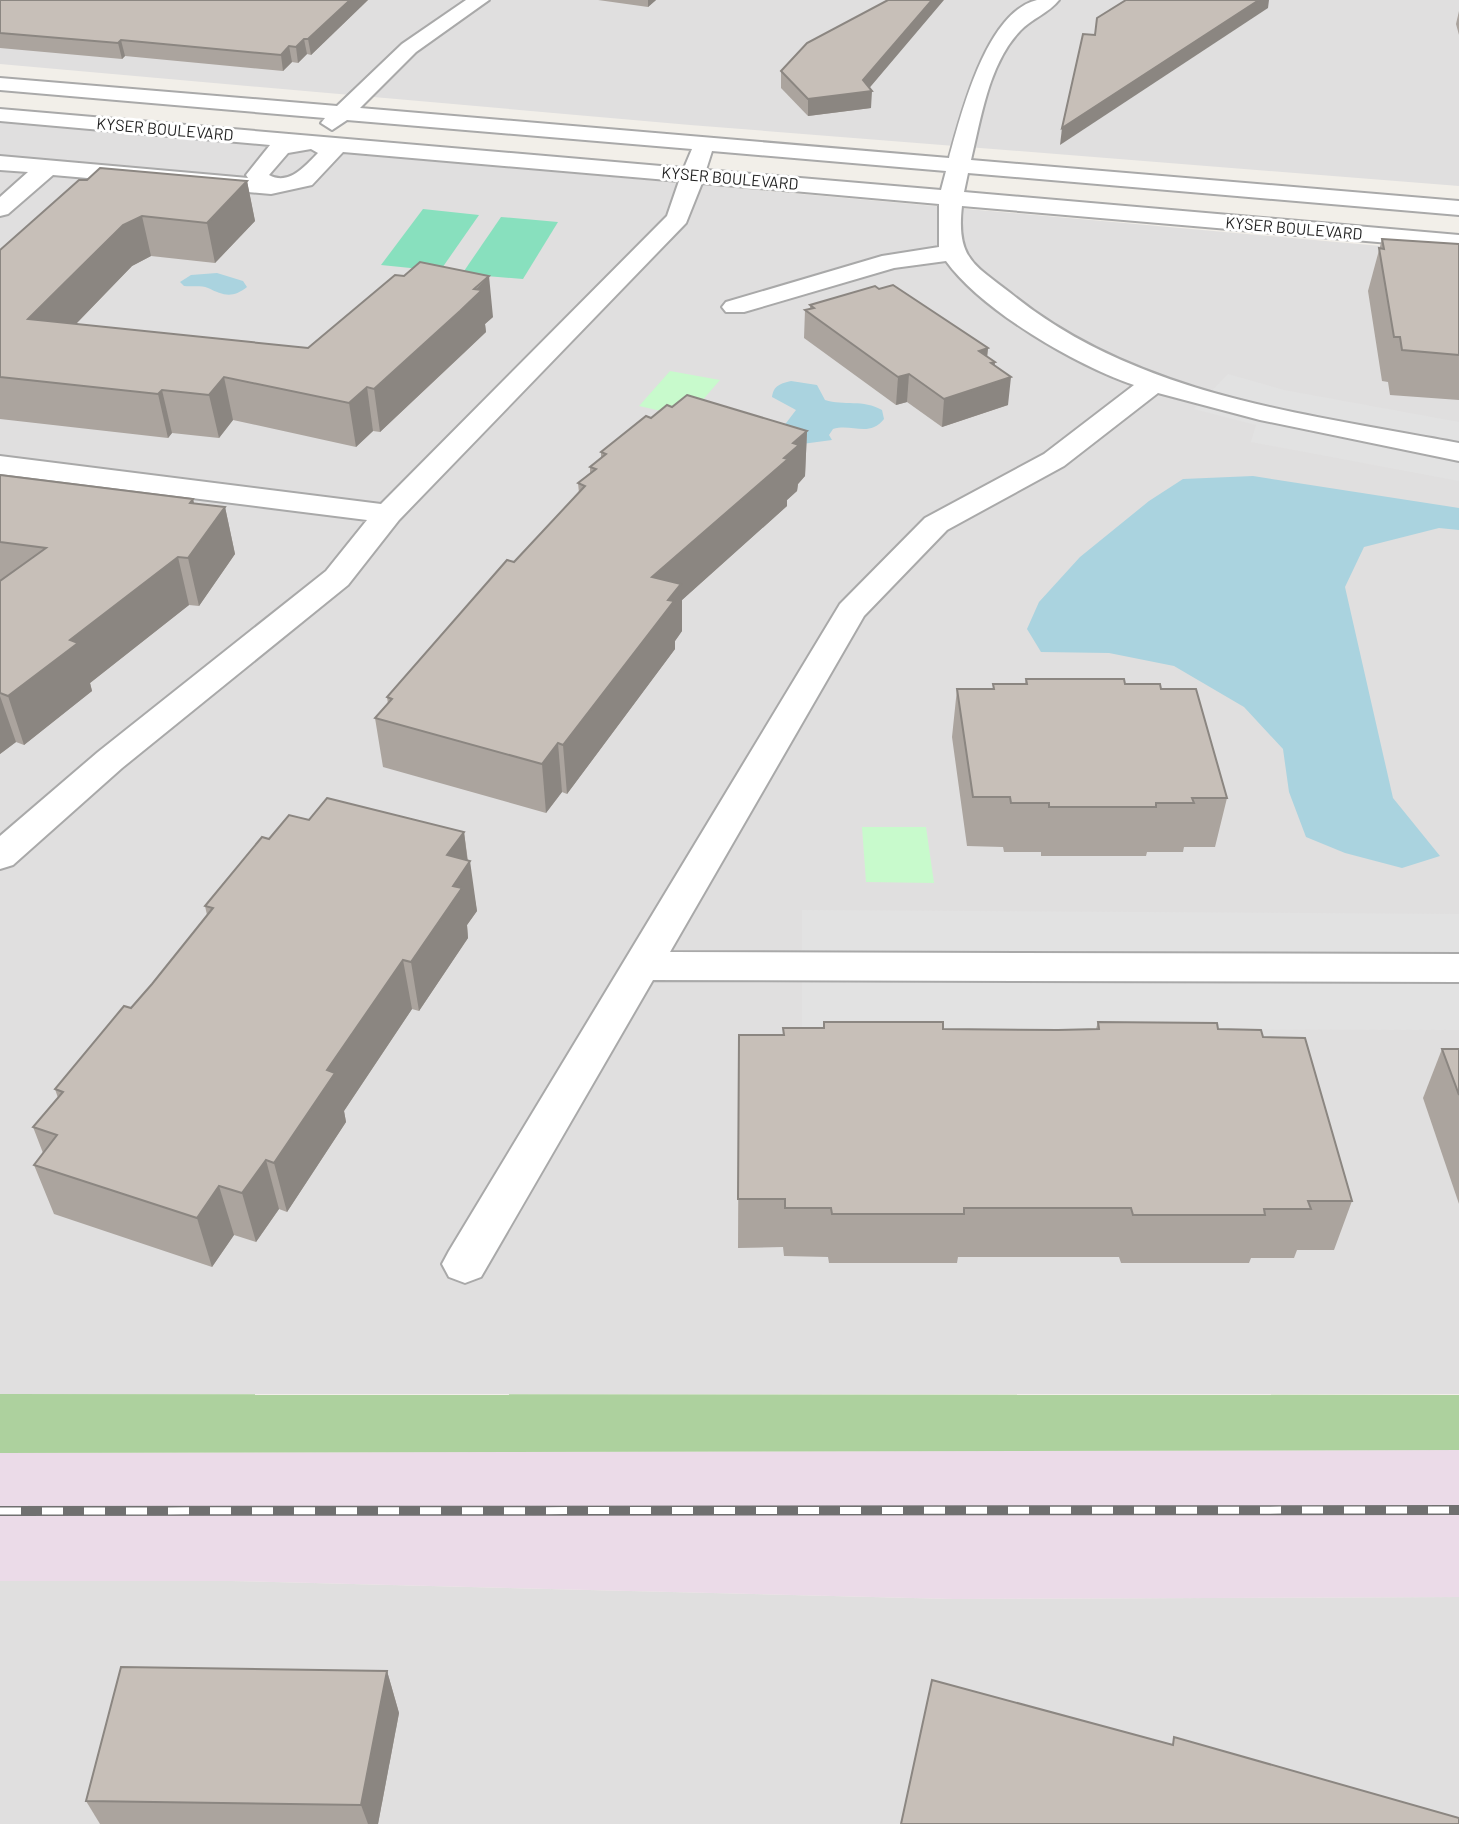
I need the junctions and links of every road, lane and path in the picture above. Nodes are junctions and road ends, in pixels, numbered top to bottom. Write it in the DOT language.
graph roads {
  1 [pos="478,0"];
  2 [pos="1049,0"];
  3 [pos="0,84"];
  4 [pos="345,111"];
  5 [pos="0,115"];
  6 [pos="314,142"];
  7 [pos="704,144"];
  8 [pos="0,163"];
  9 [pos="958,165"];
  10 [pos="47,168"];
  11 [pos="691,174"];
  12 [pos="275,186"];
  13 [pos="953,198"];
  14 [pos="1459,208"];
  15 [pos="0,209"];
  16 [pos="1459,242"];
  17 [pos="953,253"];
  18 [pos="735,307"];
  19 [pos="1152,384"];
  20 [pos="1459,452"];
  21 [pos="0,465"];
  22 [pos="388,514"];
  23 [pos="0,856"];
  24 [pos="642,966"];
  25 [pos="1459,968"];
  26 [pos="465,1264"];
  1 -- 4 [label="street"];
  2 -- 9 [label="street"];
  3 -- 4 [label="street, KYSER BOULEVARD"];
  4 -- 6 [label="street"];
  4 -- 7 [label="street, KYSER BOULEVARD"];
  5 -- 6 [label="street, KYSER BOULEVARD"];
  6 -- 11 [label="street, KYSER BOULEVARD"];
  6 -- 12 [label="street"];
  6 -- 12 [label="street"];
  7 -- 9 [label="street, KYSER BOULEVARD"];
  7 -- 11 [label="street"];
  8 -- 10 [label="street"];
  9 -- 13 [label="street"];
  9 -- 14 [label="street, KYSER BOULEVARD"];
  10 -- 12 [label="street"];
  10 -- 15 [label="street"];
  11 -- 13 [label="street, KYSER BOULEVARD"];
  11 -- 22 [label="street"];
  13 -- 16 [label="street, KYSER BOULEVARD"];
  13 -- 17 [label="street"];
  17 -- 18 [label="street"];
  17 -- 19 [label="street"];
  19 -- 20 [label="street"];
  19 -- 24 [label="street"];
  21 -- 22 [label="street"];
  22 -- 23 [label="street"];
  24 -- 25 [label="street"];
  24 -- 26 [label="street"];
}
